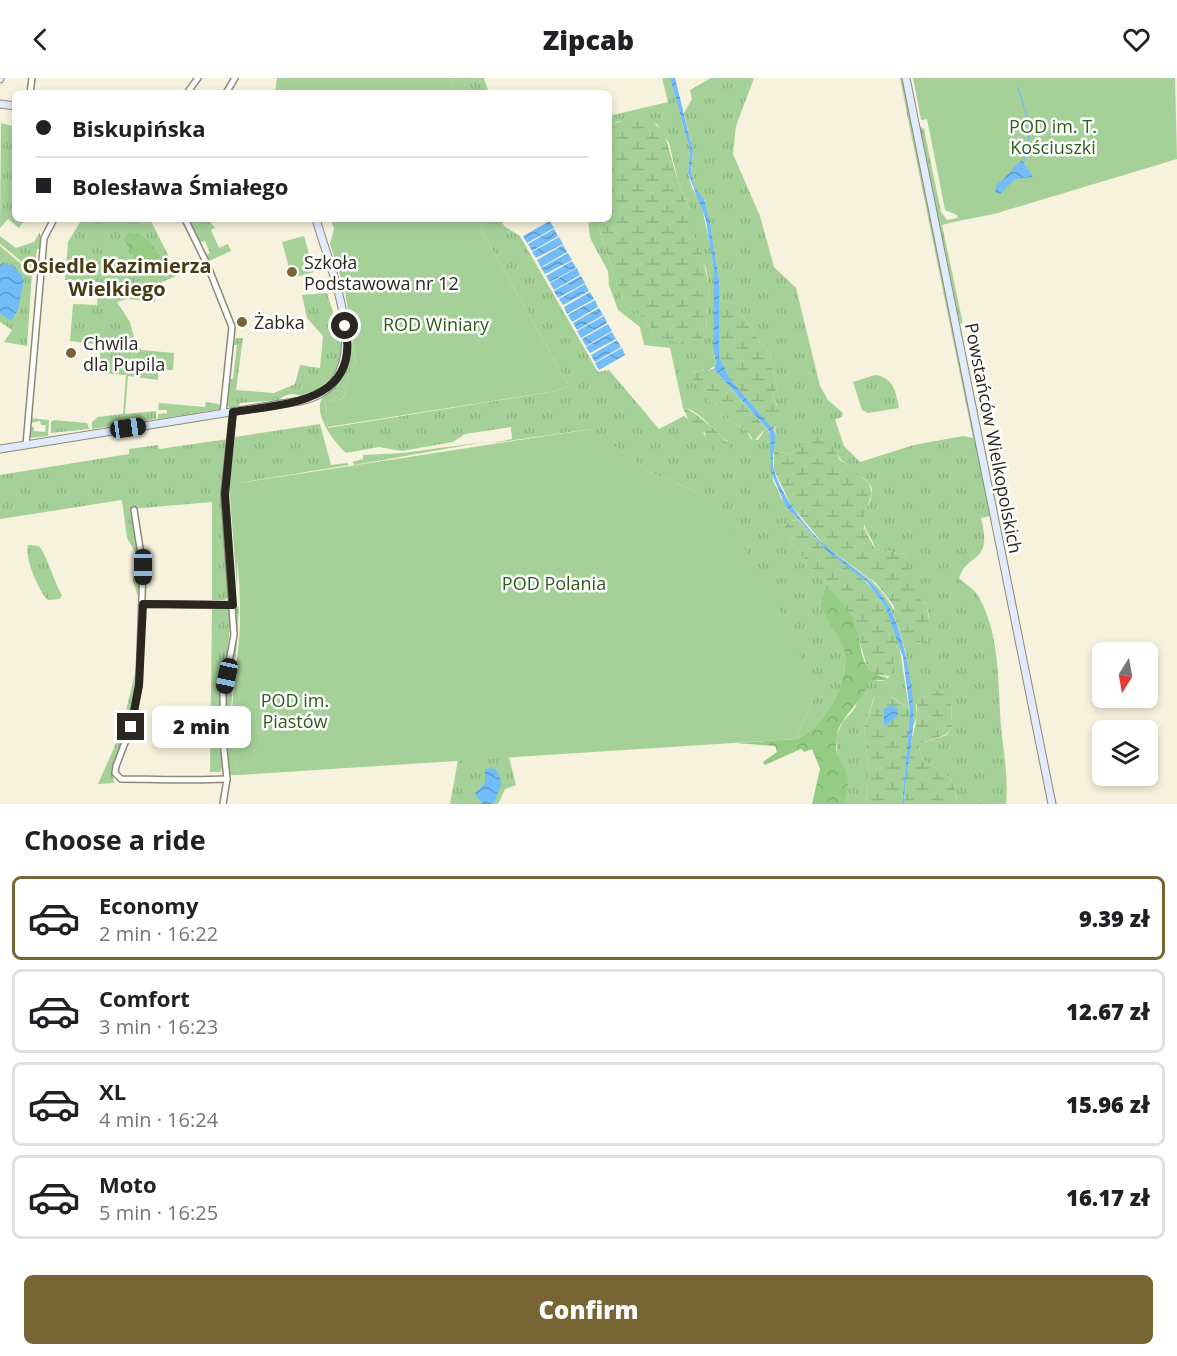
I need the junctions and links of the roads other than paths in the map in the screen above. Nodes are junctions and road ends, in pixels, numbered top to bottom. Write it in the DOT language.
graph roads {
  1 [pos="906,78"];
  2 [pos="52,222"];
  3 [pos="186,222"];
  4 [pos="317,222"];
  5 [pos="233,412"];
  6 [pos="223,413"];
  7 [pos="26,445"];
  8 [pos="0,449"];
  9 [pos="134,510"];
  10 [pos="143,604"];
  11 [pos="233,605"];
  12 [pos="227,779"];
  13 [pos="223,804"];
  14 [pos="1052,804"];
  1 -- 14 [label="street, Powstańców Wielkopolskich"];
  2 -- 7 [label="street"];
  3 -- 6 [label="street"];
  4 -- 5 [label="street"];
  5 -- 6 [label="street"];
  5 -- 11 [label="street"];
  6 -- 7 [label="street"];
  7 -- 8 [label="street"];
  9 -- 10 [label="street"];
  10 -- 11 [label="street"];
  10 -- 12 [label="street"];
  11 -- 12 [label="street"];
  12 -- 13 [label="street"];
}
